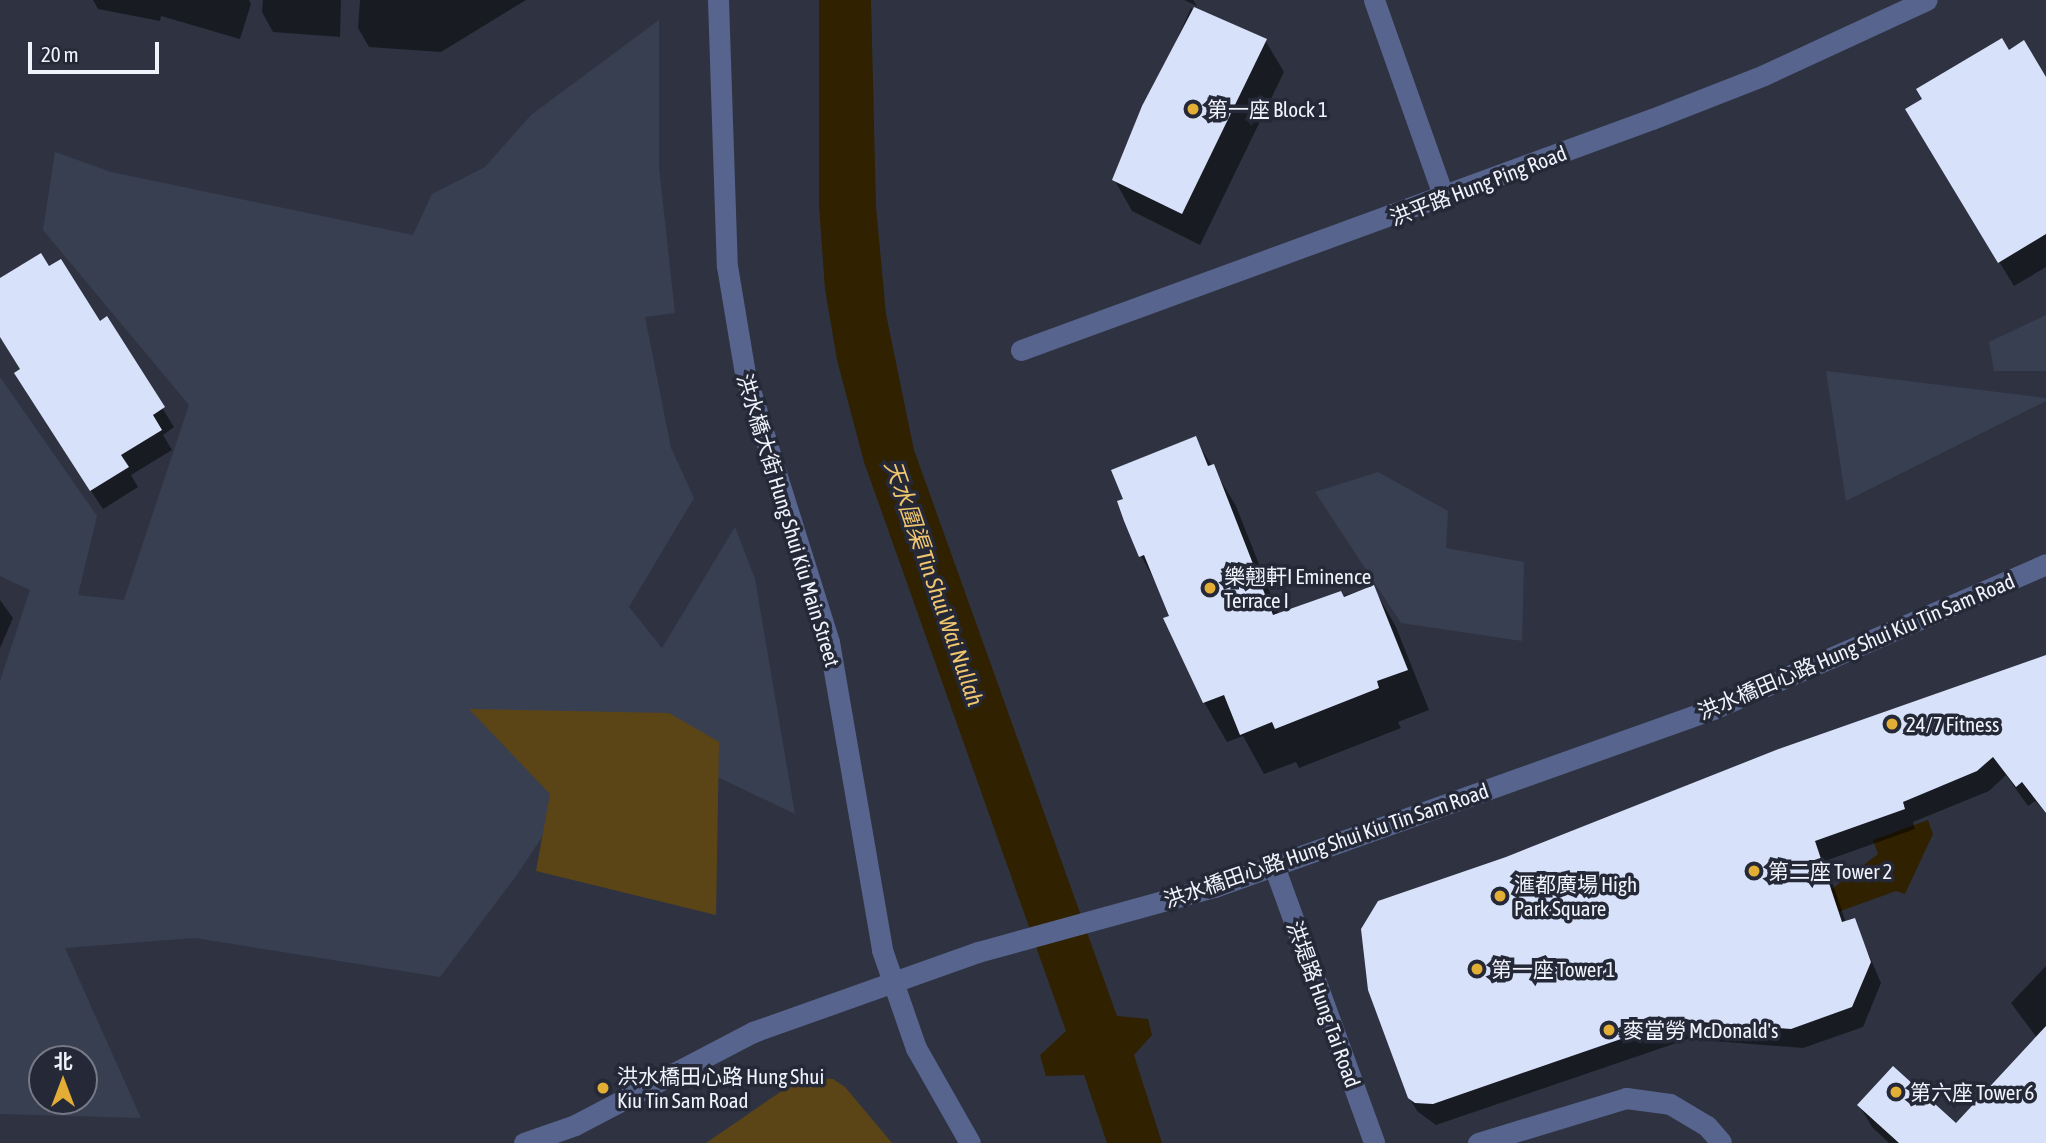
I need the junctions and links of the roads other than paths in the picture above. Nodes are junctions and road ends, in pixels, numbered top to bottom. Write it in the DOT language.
graph roads {
  1 [pos="718,0"];
  2 [pos="1374,0"];
  3 [pos="1926,0"];
  4 [pos="1444,198"];
  5 [pos="1021,350"];
  6 [pos="2046,564"];
  7 [pos="1274,866"];
  8 [pos="892,981"];
  9 [pos="1721,1142"];
  10 [pos="524,1143"];
  11 [pos="970,1143"];
  12 [pos="1374,1143"];
  13 [pos="1478,1143"];
  1 -- 8 [label="street, 洪水橋大街 Hung Shui Kiu Main Street"];
  2 -- 4 [label="street"];
  3 -- 4 [label="street, 洪平路 Hung Ping Road"];
  4 -- 5 [label="street, 洪平路 Hung Ping Road"];
  6 -- 7 [label="street, 洪水橋田心路 Hung Shui Kiu Tin Sam Road"];
  7 -- 8 [label="street, 洪水橋田心路 Hung Shui Kiu Tin Sam Road"];
  7 -- 12 [label="street, 洪堤路 Hung Tai Road"];
  8 -- 10 [label="street, 洪水橋田心路 Hung Shui Kiu Tin Sam Road"];
  8 -- 11 [label="street, 洪水橋大街 Hung Shui Kiu Main Street"];
  9 -- 13 [label="street"];
}
